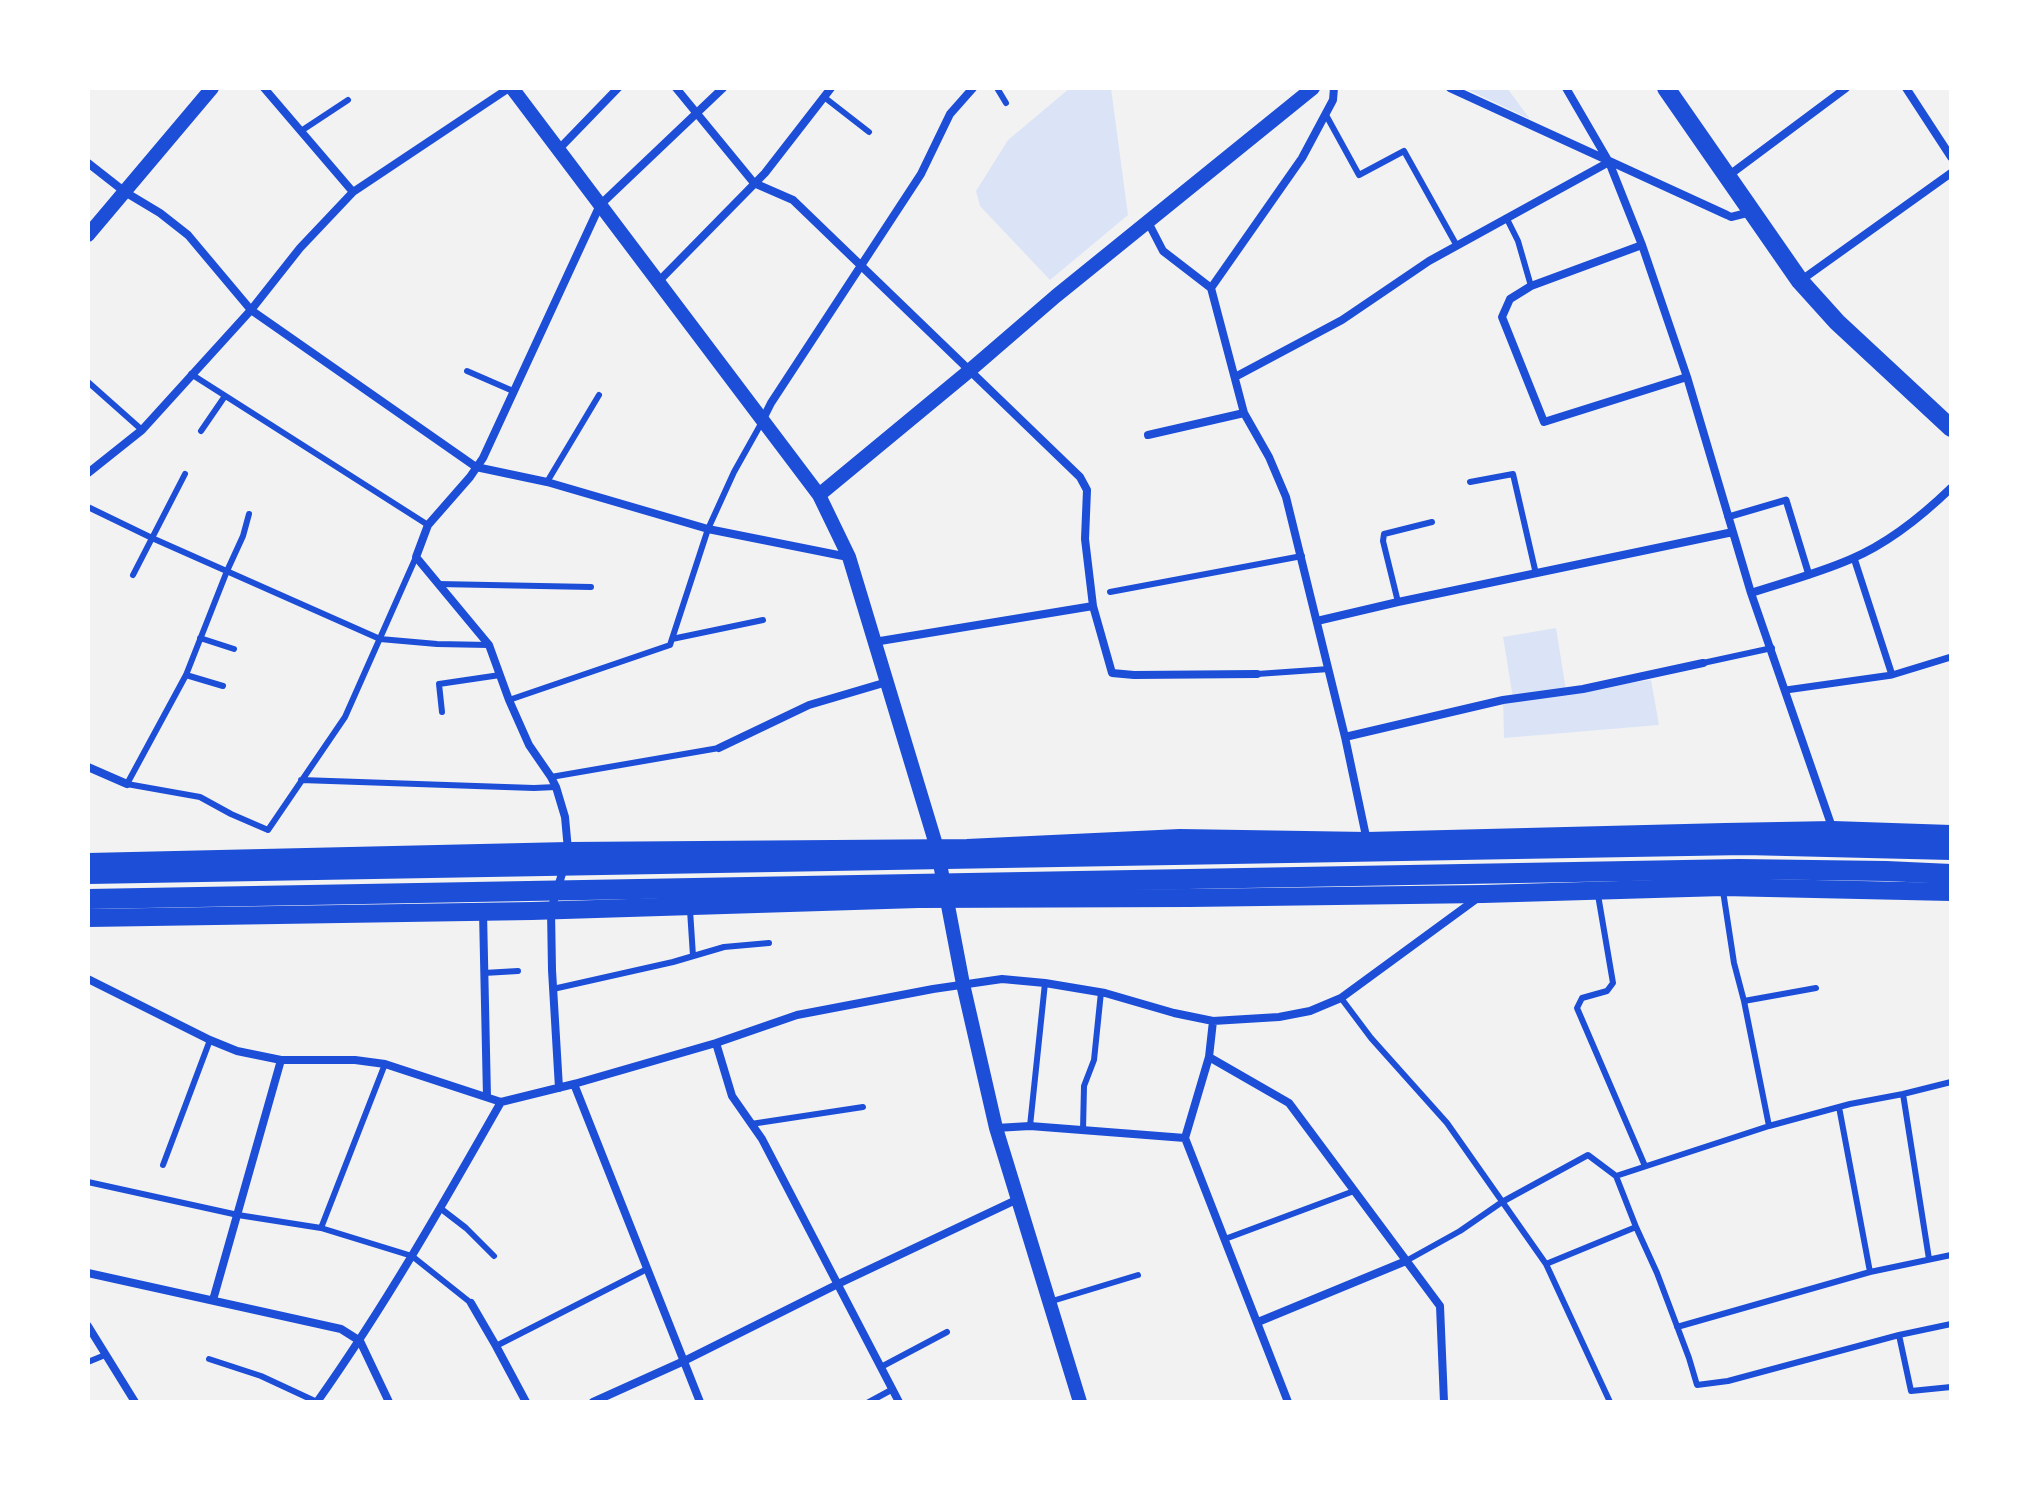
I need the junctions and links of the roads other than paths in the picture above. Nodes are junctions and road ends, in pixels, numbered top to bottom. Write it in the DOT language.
graph roads {
  1 [pos="212,88"];
  2 [pos="264,88"];
  3 [pos="510,88"];
  4 [pos="618,88"];
  5 [pos="676,88"];
  6 [pos="723,88"];
  7 [pos="831,88"];
  8 [pos="973,88"];
  9 [pos="997,88"];
  10 [pos="1313,88"];
  11 [pos="1334,88"];
  12 [pos="1450,88"];
  13 [pos="1566,88"];
  14 [pos="1666,88"];
  15 [pos="1846,88"];
  16 [pos="1906,88"];
  17 [pos="824,97"];
  18 [pos="348,100"];
  19 [pos="1006,103"];
  20 [pos="696,114"];
  21 [pos="1326,115"];
  22 [pos="301,131"];
  23 [pos="869,132"];
  24 [pos="558,150"];
  25 [pos="1951,157"];
  26 [pos="1609,162"];
  27 [pos="88,163"];
  28 [pos="1951,173"];
  29 [pos="1727,177"];
  30 [pos="754,183"];
  31 [pos="125,192"];
  32 [pos="353,192"];
  33 [pos="600,205"];
  34 [pos="1751,212"];
  35 [pos="1507,219"];
  36 [pos="1148,222"];
  37 [pos="88,235"];
  38 [pos="1642,245"];
  39 [pos="1457,246"];
  40 [pos="860,266"];
  41 [pos="1800,281"];
  42 [pos="658,282"];
  43 [pos="1531,286"];
  44 [pos="1211,288"];
  45 [pos="251,310"];
  46 [pos="467,371"];
  47 [pos="969,371"];
  48 [pos="191,374"];
  49 [pos="1235,377"];
  50 [pos="1687,377"];
  51 [pos="88,382"];
  52 [pos="513,391"];
  53 [pos="599,395"];
  54 [pos="225,396"];
  55 [pos="1244,413"];
  56 [pos="762,422"];
  57 [pos="1951,428"];
  58 [pos="142,430"];
  59 [pos="201,431"];
  60 [pos="1148,435"];
  61 [pos="476,467"];
  62 [pos="88,473"];
  63 [pos="185,474"];
  64 [pos="547,482"];
  65 [pos="1470,482"];
  66 [pos="1951,488"];
  67 [pos="819,495"];
  68 [pos="88,507"];
  69 [pos="249,514"];
  70 [pos="1728,517"];
  71 [pos="1432,522"];
  72 [pos="428,525"];
  73 [pos="708,529"];
  74 [pos="1733,532"];
  75 [pos="152,538"];
  76 [pos="1302,556"];
  77 [pos="416,557"];
  78 [pos="849,557"];
  79 [pos="1854,558"];
  80 [pos="227,571"];
  81 [pos="1536,574"];
  82 [pos="133,575"];
  83 [pos="1809,575"];
  84 [pos="438,584"];
  85 [pos="591,587"];
  86 [pos="1110,592"];
  87 [pos="1751,593"];
  88 [pos="1398,602"];
  89 [pos="1093,606"];
  90 [pos="763,620"];
  91 [pos="1317,621"];
  92 [pos="200,638"];
  93 [pos="380,639"];
  94 [pos="672,639"];
  95 [pos="874,642"];
  96 [pos="489,645"];
  97 [pos="1772,648"];
  98 [pos="234,649"];
  99 [pos="1951,657"];
  100 [pos="1703,663"];
  101 [pos="1329,669"];
  102 [pos="1257,674"];
  103 [pos="186,675"];
  104 [pos="500,675"];
  105 [pos="1892,675"];
  106 [pos="887,682"];
  107 [pos="223,686"];
  108 [pos="1786,690"];
  109 [pos="509,700"];
  110 [pos="442,712"];
  111 [pos="1345,737"];
  112 [pos="719,748"];
  113 [pos="88,767"];
  114 [pos="551,777"];
  115 [pos="301,780"];
  116 [pos="127,784"];
  117 [pos="556,787"];
  118 [pos="1833,830"];
  119 [pos="1744,831"];
  120 [pos="1951,834"];
  121 [pos="1367,841"];
  122 [pos="937,848"];
  123 [pos="1951,850"];
  124 [pos="568,851"];
  125 [pos="1951,856"];
  126 [pos="88,862"];
  127 [pos="88,874"];
  128 [pos="1951,874"];
  129 [pos="1723,887"];
  130 [pos="1597,890"];
  131 [pos="1951,892"];
  132 [pos="1483,894"];
  133 [pos="88,899"];
  134 [pos="948,899"];
  135 [pos="690,906"];
  136 [pos="551,910"];
  137 [pos="483,912"];
  138 [pos="88,918"];
  139 [pos="769,943"];
  140 [pos="693,956"];
  141 [pos="518,971"];
  142 [pos="484,973"];
  143 [pos="88,979"];
  144 [pos="1045,983"];
  145 [pos="963,984"];
  146 [pos="1816,988"];
  147 [pos="553,989"];
  148 [pos="1101,992"];
  149 [pos="1341,998"];
  150 [pos="1744,1001"];
  151 [pos="1213,1021"];
  152 [pos="210,1040"];
  153 [pos="716,1043"];
  154 [pos="1209,1057"];
  155 [pos="281,1060"];
  156 [pos="385,1064"];
  157 [pos="1951,1082"];
  158 [pos="574,1084"];
  159 [pos="559,1088"];
  160 [pos="1903,1094"];
  161 [pos="487,1097"];
  162 [pos="501,1102"];
  163 [pos="863,1107"];
  164 [pos="1839,1107"];
  165 [pos="751,1124"];
  166 [pos="1030,1126"];
  167 [pos="1769,1126"];
  168 [pos="996,1128"];
  169 [pos="1083,1130"];
  170 [pos="1185,1138"];
  171 [pos="163,1165"];
  172 [pos="1645,1166"];
  173 [pos="1616,1176"];
  174 [pos="88,1182"];
  175 [pos="1354,1191"];
  176 [pos="1018,1199"];
  177 [pos="1502,1202"];
  178 [pos="440,1208"];
  179 [pos="238,1215"];
  180 [pos="1636,1227"];
  181 [pos="321,1228"];
  182 [pos="1225,1239"];
  183 [pos="1951,1255"];
  184 [pos="412,1256"];
  185 [pos="494,1256"];
  186 [pos="1929,1259"];
  187 [pos="1406,1261"];
  188 [pos="1546,1264"];
  189 [pos="647,1269"];
  190 [pos="1870,1272"];
  191 [pos="88,1273"];
  192 [pos="1138,1275"];
  193 [pos="838,1284"];
  194 [pos="213,1300"];
  195 [pos="1049,1302"];
  196 [pos="471,1303"];
  197 [pos="1258,1322"];
  198 [pos="1951,1324"];
  199 [pos="88,1326"];
  200 [pos="1677,1327"];
  201 [pos="947,1332"];
  202 [pos="1899,1335"];
  203 [pos="360,1341"];
  204 [pos="496,1346"];
  205 [pos="105,1355"];
  206 [pos="209,1359"];
  207 [pos="684,1361"];
  208 [pos="88,1362"];
  209 [pos="881,1367"];
  210 [pos="1951,1387"];
  211 [pos="893,1389"];
  212 [pos="135,1402"];
  213 [pos="317,1402"];
  214 [pos="389,1402"];
  215 [pos="526,1402"];
  216 [pos="593,1402"];
  217 [pos="700,1402"];
  218 [pos="869,1402"];
  219 [pos="899,1402"];
  220 [pos="1080,1402"];
  221 [pos="1287,1402"];
  222 [pos="1444,1402"];
  223 [pos="1609,1402"];
  1 -- 31 [label="street"];
  2 -- 22 [label="street"];
  3 -- 24 [label="street"];
  3 -- 32 [label="street"];
  4 -- 24 [label="street"];
  5 -- 20 [label="street"];
  6 -- 20 [label="street"];
  7 -- 17 [label="street"];
  8 -- 40 [label="street"];
  9 -- 19 [label="lane"];
  10 -- 36 [label="street"];
  11 -- 21 [label="street"];
  12 -- 26 [label="street"];
  13 -- 26 [label="street"];
  14 -- 29 [label="main road"];
  15 -- 29 [label="street"];
  16 -- 25 [label="street"];
  17 -- 23 [label="lane"];
  17 -- 30 [label="street"];
  18 -- 22 [label="lane"];
  20 -- 30 [label="street"];
  20 -- 33 [label="street"];
  21 -- 39 [label="lane"];
  21 -- 44 [label="street"];
  22 -- 32 [label="street"];
  24 -- 33 [label="street"];
  26 -- 34 [label="street"];
  26 -- 35 [label="street"];
  26 -- 38 [label="street"];
  27 -- 31 [label="street"];
  28 -- 41 [label="street"];
  29 -- 34 [label="main road"];
  30 -- 40 [label="street"];
  30 -- 42 [label="street"];
  31 -- 37 [label="street"];
  31 -- 45 [label="street"];
  32 -- 45 [label="street"];
  33 -- 42 [label="street"];
  33 -- 52 [label="street"];
  34 -- 41 [label="main road"];
  35 -- 39 [label="street"];
  35 -- 43 [label="lane"];
  36 -- 44 [label="street"];
  36 -- 47 [label="street"];
  38 -- 43 [label="street"];
  38 -- 50 [label="street"];
  39 -- 49 [label="street"];
  40 -- 47 [label="street"];
  40 -- 56 [label="street"];
  41 -- 57 [label="main road"];
  42 -- 56 [label="street"];
  43 -- 50 [label="street"];
  44 -- 49 [label="street"];
  45 -- 48 [label="street"];
  45 -- 61 [label="street"];
  46 -- 52 [label="lane"];
  47 -- 67 [label="street"];
  47 -- 89 [label="street"];
  48 -- 54 [label="lane"];
  48 -- 58 [label="street"];
  49 -- 55 [label="street"];
  50 -- 70 [label="street"];
  51 -- 58 [label="lane"];
  52 -- 61 [label="street"];
  53 -- 64 [label="lane"];
  54 -- 59 [label="lane"];
  54 -- 72 [label="lane"];
  55 -- 60 [label="street"];
  55 -- 76 [label="street"];
  56 -- 67 [label="street"];
  56 -- 73 [label="lane"];
  58 -- 62 [label="street"];
  61 -- 64 [label="street"];
  61 -- 72 [label="street"];
  63 -- 75 [label="lane"];
  64 -- 73 [label="street"];
  65 -- 81 [label="lane"];
  66 -- 79 [label="street"];
  67 -- 78 [label="street"];
  68 -- 75 [label="lane"];
  69 -- 80 [label="lane"];
  70 -- 74 [label="street"];
  70 -- 83 [label="street"];
  71 -- 88 [label="lane"];
  72 -- 77 [label="street"];
  73 -- 78 [label="street"];
  73 -- 94 [label="lane"];
  74 -- 81 [label="street"];
  74 -- 87 [label="street"];
  75 -- 80 [label="lane"];
  75 -- 82 [label="lane"];
  76 -- 86 [label="lane"];
  76 -- 91 [label="street"];
  77 -- 84 [label="street"];
  77 -- 93 [label="lane"];
  78 -- 95 [label="street"];
  79 -- 83 [label="street"];
  79 -- 105 [label="street"];
  80 -- 92 [label="lane"];
  80 -- 93 [label="lane"];
  81 -- 88 [label="street"];
  83 -- 87 [label="street"];
  84 -- 85 [label="lane"];
  84 -- 96 [label="street"];
  87 -- 97 [label="street"];
  88 -- 91 [label="street"];
  89 -- 95 [label="street"];
  89 -- 102 [label="street"];
  90 -- 94 [label="lane"];
  91 -- 101 [label="street"];
  92 -- 98 [label="lane"];
  92 -- 103 [label="lane"];
  93 -- 96 [label="lane"];
  93 -- 115 [label="lane"];
  94 -- 109 [label="lane"];
  95 -- 106 [label="street"];
  96 -- 104 [label="street"];
  97 -- 100 [label="lane"];
  97 -- 108 [label="street"];
  99 -- 105 [label="street"];
  100 -- 111 [label="street"];
  101 -- 102 [label="lane"];
  101 -- 111 [label="street"];
  103 -- 107 [label="lane"];
  103 -- 116 [label="lane"];
  104 -- 109 [label="street"];
  104 -- 110 [label="lane"];
  105 -- 108 [label="street"];
  106 -- 112 [label="street"];
  106 -- 122 [label="street"];
  108 -- 118 [label="street"];
  109 -- 114 [label="street"];
  111 -- 121 [label="street"];
  112 -- 114 [label="lane"];
  113 -- 116 [label="street"];
  114 -- 117 [label="street"];
  115 -- 116 [label="lane"];
  115 -- 117 [label="lane"];
  117 -- 124 [label="street"];
  118 -- 119 [label="main road"];
  118 -- 120 [label="main road"];
  119 -- 121 [label="main road"];
  119 -- 125 [label="main road"];
  121 -- 122 [label="main road"];
  122 -- 124 [label="main road"];
  122 -- 134 [label="street"];
  123 -- 127 [label="highway"];
  124 -- 126 [label="main road"];
  124 -- 136 [label="street"];
  128 -- 133 [label="highway"];
  129 -- 130 [label="main road"];
  129 -- 131 [label="main road"];
  129 -- 150 [label="lane"];
  130 -- 132 [label="main road"];
  130 -- 172 [label="lane"];
  132 -- 134 [label="main road"];
  132 -- 149 [label="street"];
  134 -- 135 [label="main road"];
  134 -- 145 [label="street"];
  135 -- 136 [label="main road"];
  135 -- 140 [label="lane"];
  136 -- 137 [label="main road"];
  136 -- 147 [label="street"];
  137 -- 138 [label="main road"];
  137 -- 142 [label="street"];
  139 -- 140 [label="lane"];
  140 -- 147 [label="lane"];
  141 -- 142 [label="lane"];
  142 -- 161 [label="street"];
  143 -- 152 [label="street"];
  144 -- 145 [label="street"];
  144 -- 148 [label="street"];
  144 -- 166 [label="lane"];
  145 -- 153 [label="street"];
  145 -- 168 [label="street"];
  146 -- 150 [label="lane"];
  147 -- 159 [label="street"];
  148 -- 151 [label="street"];
  148 -- 169 [label="lane"];
  149 -- 151 [label="street"];
  149 -- 177 [label="lane"];
  150 -- 167 [label="lane"];
  151 -- 154 [label="street"];
  152 -- 155 [label="street"];
  152 -- 171 [label="lane"];
  153 -- 158 [label="street"];
  153 -- 165 [label="street"];
  154 -- 170 [label="street"];
  154 -- 175 [label="street"];
  155 -- 156 [label="street"];
  155 -- 179 [label="street"];
  156 -- 161 [label="street"];
  156 -- 181 [label="lane"];
  157 -- 160 [label="lane"];
  158 -- 159 [label="street"];
  158 -- 189 [label="street"];
  159 -- 162 [label="street"];
  160 -- 164 [label="lane"];
  160 -- 186 [label="lane"];
  161 -- 162 [label="street"];
  162 -- 178 [label="street"];
  163 -- 165 [label="lane"];
  164 -- 167 [label="lane"];
  164 -- 190 [label="lane"];
  165 -- 193 [label="street"];
  166 -- 168 [label="street"];
  166 -- 169 [label="street"];
  167 -- 172 [label="lane"];
  168 -- 176 [label="street"];
  169 -- 170 [label="street"];
  170 -- 182 [label="street"];
  172 -- 173 [label="lane"];
  173 -- 177 [label="lane"];
  173 -- 180 [label="lane"];
  174 -- 179 [label="lane"];
  175 -- 182 [label="lane"];
  175 -- 187 [label="street"];
  176 -- 193 [label="street"];
  176 -- 195 [label="street"];
  177 -- 187 [label="lane"];
  177 -- 188 [label="lane"];
  178 -- 184 [label="street"];
  178 -- 185 [label="lane"];
  179 -- 181 [label="lane"];
  179 -- 194 [label="street"];
  180 -- 188 [label="lane"];
  180 -- 200 [label="lane"];
  181 -- 184 [label="lane"];
  182 -- 197 [label="street"];
  183 -- 186 [label="lane"];
  184 -- 196 [label="lane"];
  184 -- 203 [label="street"];
  186 -- 190 [label="lane"];
  187 -- 197 [label="street"];
  187 -- 222 [label="street"];
  188 -- 223 [label="lane"];
  189 -- 204 [label="lane"];
  189 -- 207 [label="street"];
  190 -- 200 [label="lane"];
  191 -- 194 [label="street"];
  192 -- 195 [label="lane"];
  193 -- 207 [label="street"];
  193 -- 209 [label="street"];
  194 -- 203 [label="street"];
  195 -- 220 [label="street"];
  196 -- 204 [label="street"];
  197 -- 221 [label="street"];
  198 -- 202 [label="lane"];
  199 -- 205 [label="street"];
  200 -- 202 [label="lane"];
  201 -- 209 [label="lane"];
  202 -- 210 [label="lane"];
  203 -- 213 [label="street"];
  203 -- 214 [label="street"];
  204 -- 215 [label="street"];
  205 -- 208 [label="lane"];
  205 -- 212 [label="street"];
  206 -- 213 [label="lane"];
  207 -- 216 [label="street"];
  207 -- 217 [label="street"];
  209 -- 211 [label="street"];
  211 -- 218 [label="lane"];
  211 -- 219 [label="street"];
}
